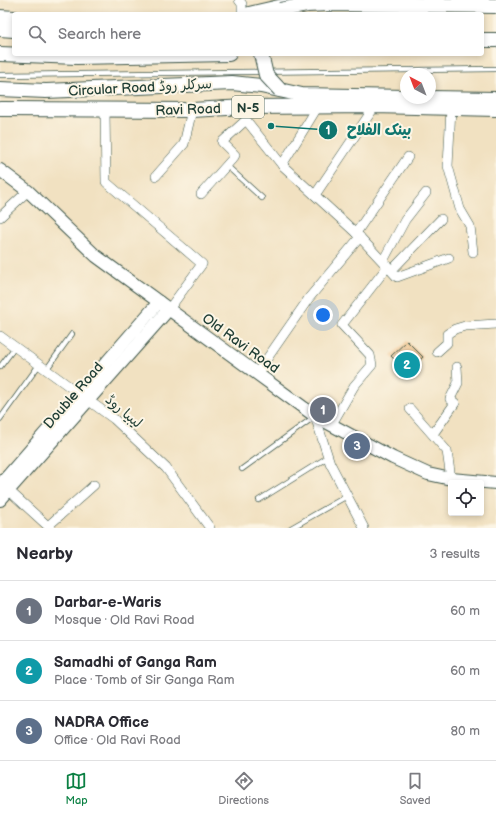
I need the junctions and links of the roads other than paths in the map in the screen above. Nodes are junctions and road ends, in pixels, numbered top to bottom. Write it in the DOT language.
graph roads {
  1 [pos="239,0"];
  2 [pos="312,0"];
  3 [pos="446,0"];
  4 [pos="421,3"];
  5 [pos="496,6"];
  6 [pos="242,12"];
  7 [pos="256,12"];
  8 [pos="278,12"];
  9 [pos="438,12"];
  10 [pos="0,17"];
  11 [pos="12,18"];
  12 [pos="0,29"];
  13 [pos="12,30"];
  14 [pos="484,40"];
  15 [pos="496,40"];
  16 [pos="0,54"];
  17 [pos="12,54"];
  18 [pos="51,56"];
  19 [pos="128,56"];
  20 [pos="261,56"];
  21 [pos="496,69"];
  22 [pos="0,75"];
  23 [pos="0,89"];
  24 [pos="280,90"];
  25 [pos="400,97"];
  26 [pos="436,98"];
  27 [pos="496,98"];
  28 [pos="376,106"];
  29 [pos="317,108"];
  30 [pos="451,108"];
  31 [pos="0,109"];
  32 [pos="496,109"];
  33 [pos="192,110"];
  34 [pos="105,111"];
  35 [pos="246,114"];
  36 [pos="408,157"];
  37 [pos="282,165"];
  38 [pos="227,166"];
  39 [pos="0,170"];
  40 [pos="156,176"];
  41 [pos="28,191"];
  42 [pos="426,193"];
  43 [pos="201,194"];
  44 [pos="315,195"];
  45 [pos="262,198"];
  46 [pos="0,217"];
  47 [pos="441,219"];
  48 [pos="358,235"];
  49 [pos="473,252"];
  50 [pos="449,258"];
  51 [pos="387,266"];
  52 [pos="164,305"];
  53 [pos="496,324"];
  54 [pos="72,334"];
  55 [pos="0,336"];
  56 [pos="15,347"];
  57 [pos="438,352"];
  58 [pos="457,366"];
  59 [pos="0,367"];
  60 [pos="43,367"];
  61 [pos="257,373"];
  62 [pos="84,397"];
  63 [pos="410,409"];
  64 [pos="315,416"];
  65 [pos="0,419"];
  66 [pos="332,424"];
  67 [pos="433,434"];
  68 [pos="328,457"];
  69 [pos="242,469"];
  70 [pos="451,480"];
  71 [pos="484,482"];
  72 [pos="496,483"];
  73 [pos="94,485"];
  74 [pos="3,486"];
  75 [pos="347,496"];
  76 [pos="0,500"];
  77 [pos="259,500"];
  78 [pos="49,527"];
  79 [pos="210,528"];
  80 [pos="291,528"];
  81 [pos="364,528"];
  1 -- 6 [label="street"];
  2 -- 7 [label="main road"];
  3 -- 9 [label="main road"];
  4 -- 5 [label="main road, bridge"];
  4 -- 8 [label="main road, bridge"];
  10 -- 11 [label="main road"];
  12 -- 13 [label="main road"];
  14 -- 15 [label="main road"];
  16 -- 17 [label="main road"];
  18 -- 19 [label="main road"];
  20 -- 24 [label="main road, bridge"];
  21 -- 22 [label="lane"];
  23 -- 24 [label="main road, Circular Road سرکلر روڈ"];
  24 -- 25 [label="main road, Circular Road سرکلر روڈ"];
  26 -- 27 [label="main road"];
  28 -- 29 [label="main road, Ravi Road / N-5"];
  28 -- 30 [label="main road, Ravi Road / N-5"];
  28 -- 44 [label="street"];
  29 -- 35 [label="main road, Ravi Road / N-5"];
  29 -- 37 [label="street"];
  30 -- 32 [label="main road, Ravi Road / N-5"];
  30 -- 49 [label="street"];
  31 -- 34 [label="main road, Ravi Road / N-5"];
  33 -- 34 [label="main road, Ravi Road / N-5"];
  33 -- 35 [label="main road, Ravi Road / N-5"];
  33 -- 40 [label="street"];
  34 -- 52 [label="street"];
  35 -- 37 [label="street"];
  35 -- 38 [label="street"];
  36 -- 48 [label="street"];
  37 -- 44 [label="street"];
  38 -- 43 [label="street"];
  38 -- 45 [label="lane"];
  39 -- 41 [label="street, Old Ravi Road"];
  41 -- 46 [label="street"];
  41 -- 52 [label="street, Old Ravi Road"];
  42 -- 51 [label="street"];
  44 -- 48 [label="street"];
  47 -- 51 [label="street"];
  48 -- 51 [label="street"];
  48 -- 61 [label="street"];
  50 -- 51 [label="street"];
  51 -- 66 [label="street"];
  52 -- 61 [label="street, Old Ravi Road"];
  52 -- 62 [label="street, Double Road"];
  53 -- 57 [label="street"];
  54 -- 60 [label="lane"];
  55 -- 56 [label="street, لیبیا روڈ"];
  56 -- 59 [label="lane"];
  56 -- 60 [label="street, لیبیا روڈ"];
  58 -- 67 [label="street"];
  60 -- 62 [label="street, لیبیا روڈ"];
  60 -- 65 [label="lane"];
  61 -- 64 [label="street, Old Ravi Road"];
  62 -- 74 [label="street, Double Road"];
  62 -- 79 [label="street, لیبیا روڈ"];
  63 -- 67 [label="street"];
  64 -- 66 [label="street, Old Ravi Road"];
  64 -- 68 [label="street"];
  64 -- 69 [label="lane"];
  66 -- 70 [label="street, Old Ravi Road"];
  67 -- 70 [label="street"];
  68 -- 75 [label="street"];
  68 -- 77 [label="lane"];
  71 -- 72 [label="street, Old Ravi Road"];
  73 -- 78 [label="street"];
  74 -- 76 [label="street, Double Road"];
  74 -- 78 [label="street"];
  75 -- 80 [label="lane"];
  75 -- 81 [label="street"];
}
